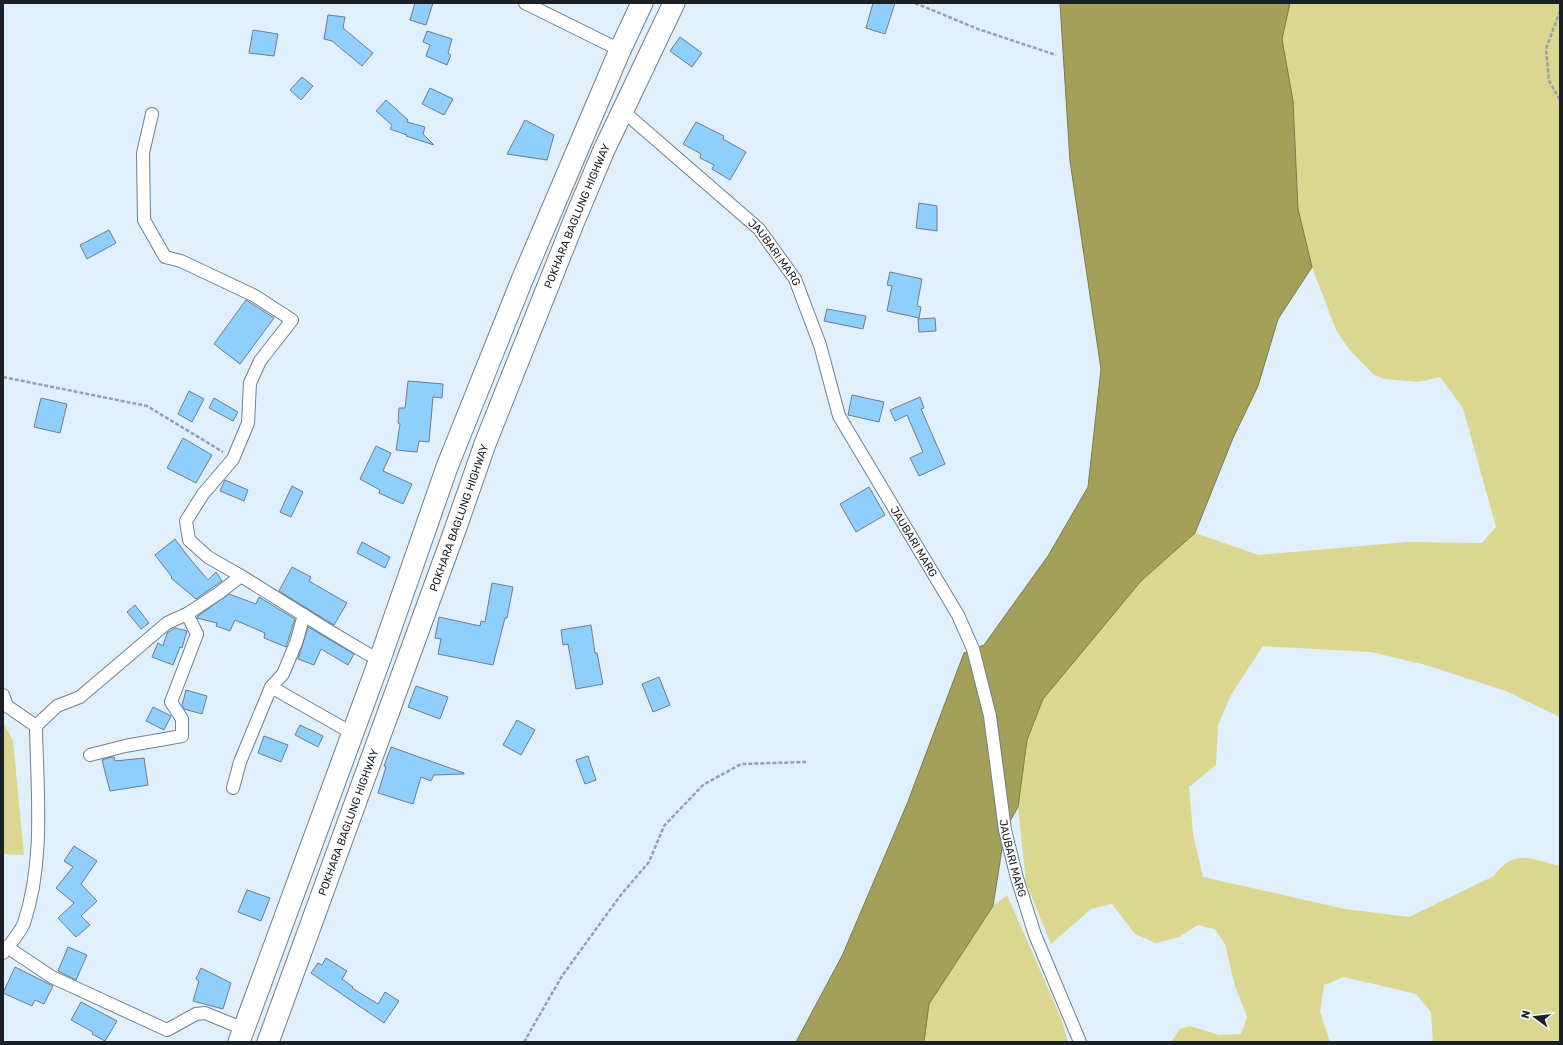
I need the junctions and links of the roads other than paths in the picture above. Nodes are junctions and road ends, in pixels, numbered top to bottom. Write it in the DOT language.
graph roads {
  1 [pos="525,3"];
  2 [pos="642,3"];
  3 [pos="674,3"];
  4 [pos="620,50"];
  5 [pos="623,111"];
  6 [pos="152,114"];
  7 [pos="241,576"];
  8 [pos="187,614"];
  9 [pos="304,615"];
  10 [pos="380,659"];
  11 [pos="271,687"];
  12 [pos="3,694"];
  13 [pos="36,726"];
  14 [pos="352,733"];
  15 [pos="90,755"];
  16 [pos="233,788"];
  17 [pos="5,950"];
  18 [pos="241,1035"];
  19 [pos="269,1042"];
  20 [pos="1080,1042"];
  1 -- 4 [label="street"];
  2 -- 4 [label="highway"];
  3 -- 5 [label="highway, POKHARA BAGLUNG HIGHWAY"];
  4 -- 10 [label="highway"];
  5 -- 19 [label="highway, POKHARA BAGLUNG HIGHWAY"];
  5 -- 20 [label="street, JAUBARI MARG"];
  6 -- 7 [label="street"];
  7 -- 8 [label="street"];
  7 -- 9 [label="street"];
  8 -- 13 [label="street"];
  8 -- 15 [label="street"];
  9 -- 10 [label="street"];
  9 -- 11 [label="street"];
  10 -- 14 [label="highway"];
  11 -- 14 [label="street"];
  11 -- 16 [label="street"];
  12 -- 13 [label="street"];
  13 -- 17 [label="street"];
  14 -- 18 [label="highway"];
  17 -- 18 [label="street"];
}
